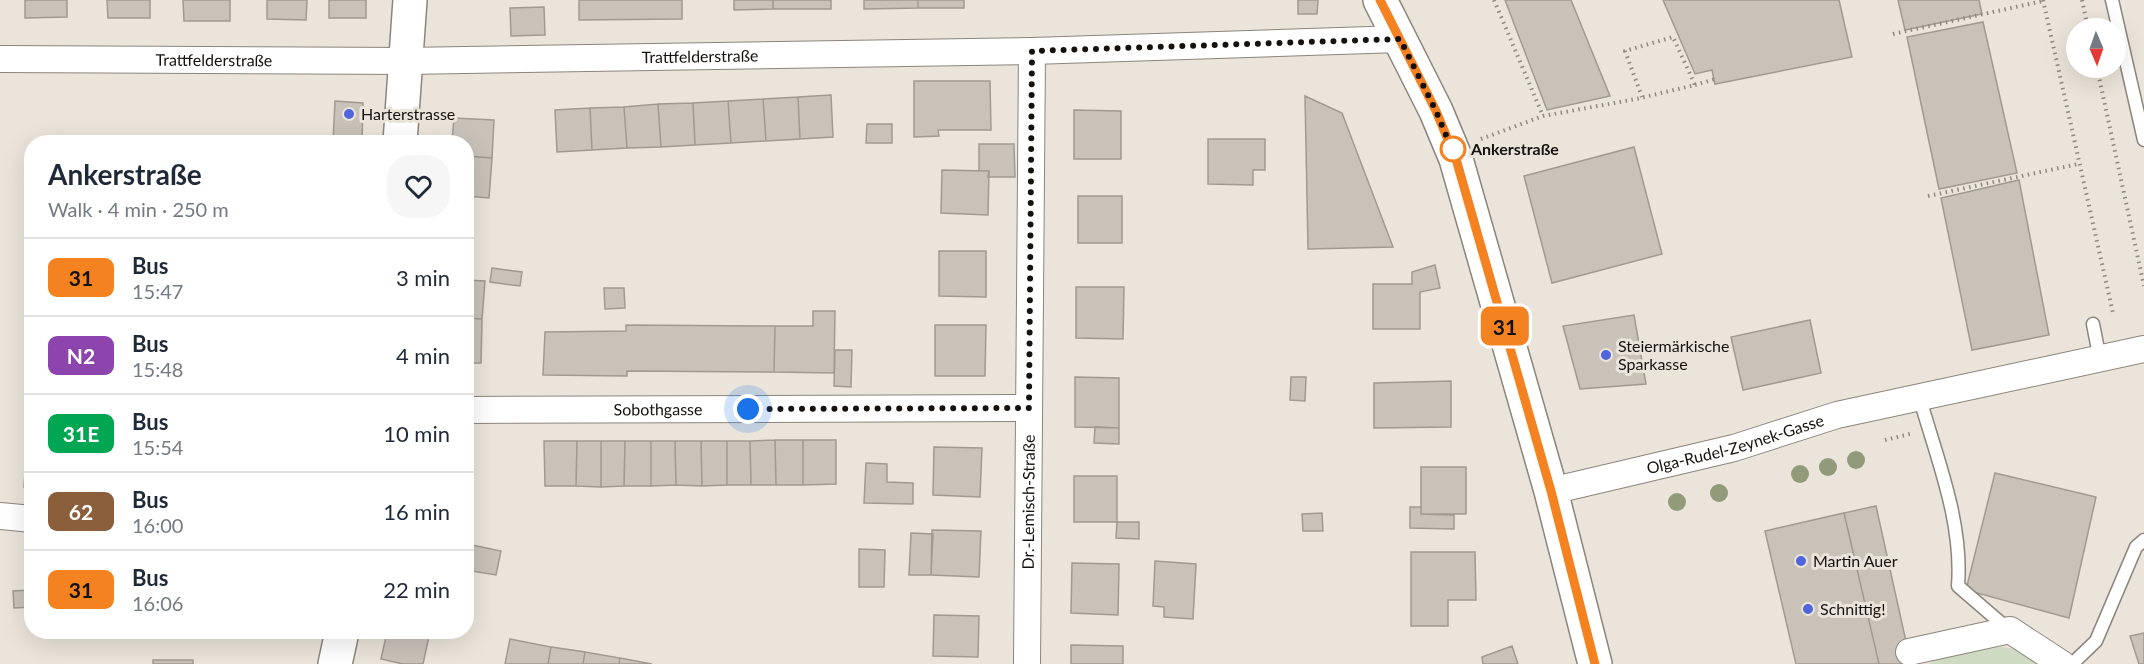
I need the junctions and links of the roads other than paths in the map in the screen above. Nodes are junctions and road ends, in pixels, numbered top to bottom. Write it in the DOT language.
graph roads {
  1 [pos="410,0"];
  2 [pos="1380,0"];
  3 [pos="2112,0"];
  4 [pos="1400,39"];
  5 [pos="1032,51"];
  6 [pos="0,59"];
  7 [pos="405,61"];
  8 [pos="400,135"];
  9 [pos="2144,140"];
  10 [pos="2093,324"];
  11 [pos="2122,355"];
  12 [pos="1920,399"];
  13 [pos="1029,408"];
  14 [pos="474,410"];
  15 [pos="1551,491"];
  16 [pos="0,516"];
  17 [pos="24,518"];
  18 [pos="2144,540"];
  19 [pos="2010,630"];
  20 [pos="340,639"];
  21 [pos="1919,656"];
  22 [pos="335,664"];
  23 [pos="1026,664"];
  24 [pos="1595,664"];
  25 [pos="2062,664"];
  26 [pos="2072,664"];
  1 -- 7 [label="street"];
  2 -- 4 [label="street"];
  3 -- 9 [label="lane"];
  4 -- 5 [label="street, Trattfelderstraße"];
  4 -- 15 [label="street"];
  5 -- 7 [label="street, Trattfelderstraße"];
  5 -- 13 [label="street, Dr.-Lemisch-Straße"];
  6 -- 7 [label="street, Trattfelderstraße"];
  7 -- 8 [label="street"];
  10 -- 11 [label="lane"];
  11 -- 12 [label="street, Olga-Rudel-Zeynek-Gasse"];
  12 -- 15 [label="street, Olga-Rudel-Zeynek-Gasse"];
  12 -- 19 [label="lane"];
  13 -- 14 [label="street, Sobothgasse"];
  13 -- 23 [label="street, Dr.-Lemisch-Straße"];
  15 -- 24 [label="street"];
  16 -- 17 [label="street"];
  18 -- 26 [label="lane"];
  19 -- 21 [label="street"];
  19 -- 25 [label="street"];
  20 -- 22 [label="street"];
}
